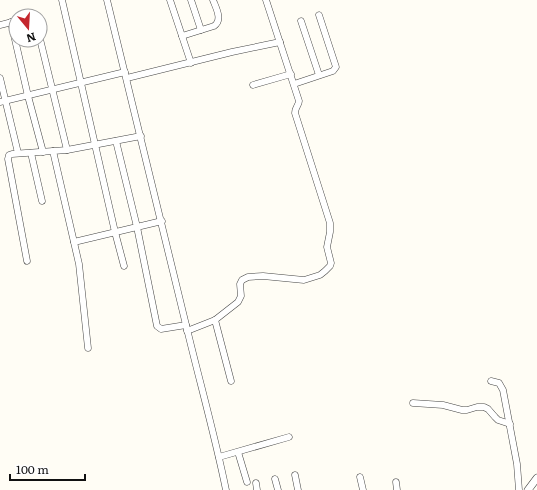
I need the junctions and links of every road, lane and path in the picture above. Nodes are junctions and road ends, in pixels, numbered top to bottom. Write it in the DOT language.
graph roads {
  1 [pos="62,0"];
  2 [pos="107,0"];
  3 [pos="170,0"];
  4 [pos="191,0"];
  5 [pos="213,0"];
  6 [pos="266,0"];
  7 [pos="319,15"];
  8 [pos="301,22"];
  9 [pos="201,30"];
  10 [pos="182,36"];
  11 [pos="280,42"];
  12 [pos="19,48"];
  13 [pos="42,48"];
  14 [pos="190,63"];
  15 [pos="291,74"];
  16 [pos="126,75"];
  17 [pos="319,75"];
  18 [pos="0,78"];
  19 [pos="81,83"];
  20 [pos="294,84"];
  21 [pos="253,85"];
  22 [pos="52,90"];
  23 [pos="28,96"];
  24 [pos="3,102"];
  25 [pos="141,136"];
  26 [pos="116,141"];
  27 [pos="96,145"];
  28 [pos="67,150"];
  29 [pos="53,151"];
  30 [pos="43,152"];
  31 [pos="18,153"];
  32 [pos="31,153"];
  33 [pos="42,201"];
  34 [pos="162,221"];
  35 [pos="137,227"];
  36 [pos="115,232"];
  37 [pos="74,242"];
  38 [pos="27,261"];
  39 [pos="124,266"];
  40 [pos="215,320"];
  41 [pos="186,328"];
  42 [pos="88,348"];
  43 [pos="231,381"];
  44 [pos="491,381"];
  45 [pos="413,403"];
  46 [pos="510,424"];
  47 [pos="288,437"];
  48 [pos="238,452"];
  49 [pos="219,457"];
  50 [pos="295,475"];
  51 [pos="360,477"];
  52 [pos="275,479"];
  53 [pos="537,480"];
  54 [pos="246,482"];
  55 [pos="396,482"];
  56 [pos="256,483"];
  57 [pos="226,490"];
  58 [pos="257,490"];
  59 [pos="278,490"];
  60 [pos="298,490"];
  61 [pos="363,490"];
  62 [pos="397,490"];
  63 [pos="519,490"];
  64 [pos="528,490"];
  1 -- 19 [label="street"];
  2 -- 16 [label="street"];
  3 -- 10 [label="street"];
  4 -- 9 [label="street"];
  5 -- 9 [label="street"];
  6 -- 11 [label="street"];
  7 -- 17 [label="street"];
  8 -- 17 [label="street"];
  9 -- 10 [label="street"];
  10 -- 14 [label="street"];
  11 -- 14 [label="street"];
  11 -- 15 [label="street"];
  12 -- 23 [label="street"];
  13 -- 22 [label="street"];
  14 -- 16 [label="street"];
  15 -- 20 [label="street"];
  15 -- 21 [label="street"];
  16 -- 19 [label="street"];
  16 -- 25 [label="street"];
  17 -- 20 [label="street"];
  18 -- 24 [label="street"];
  19 -- 22 [label="street"];
  19 -- 27 [label="street"];
  20 -- 40 [label="street"];
  22 -- 23 [label="street"];
  22 -- 28 [label="street"];
  23 -- 24 [label="street"];
  23 -- 30 [label="street"];
  24 -- 31 [label="street"];
  25 -- 26 [label="street"];
  25 -- 34 [label="street"];
  26 -- 27 [label="street"];
  26 -- 35 [label="street"];
  27 -- 28 [label="street"];
  27 -- 36 [label="street"];
  28 -- 29 [label="street"];
  29 -- 30 [label="street"];
  29 -- 37 [label="street"];
  30 -- 32 [label="street"];
  31 -- 32 [label="street"];
  31 -- 38 [label="street"];
  32 -- 33 [label="street"];
  34 -- 35 [label="street"];
  34 -- 41 [label="street"];
  35 -- 36 [label="street"];
  35 -- 41 [label="street"];
  36 -- 37 [label="street"];
  36 -- 39 [label="street"];
  37 -- 42 [label="street"];
  40 -- 41 [label="street"];
  40 -- 43 [label="street"];
  41 -- 49 [label="street"];
  44 -- 46 [label="street"];
  45 -- 46 [label="street"];
  46 -- 63 [label="street"];
  47 -- 48 [label="street"];
  48 -- 49 [label="street"];
  48 -- 54 [label="street"];
  49 -- 57 [label="street"];
  50 -- 60 [label="street"];
  51 -- 61 [label="street"];
  52 -- 59 [label="street"];
  53 -- 64 [label="street"];
  55 -- 62 [label="street"];
  56 -- 58 [label="street"];
}
